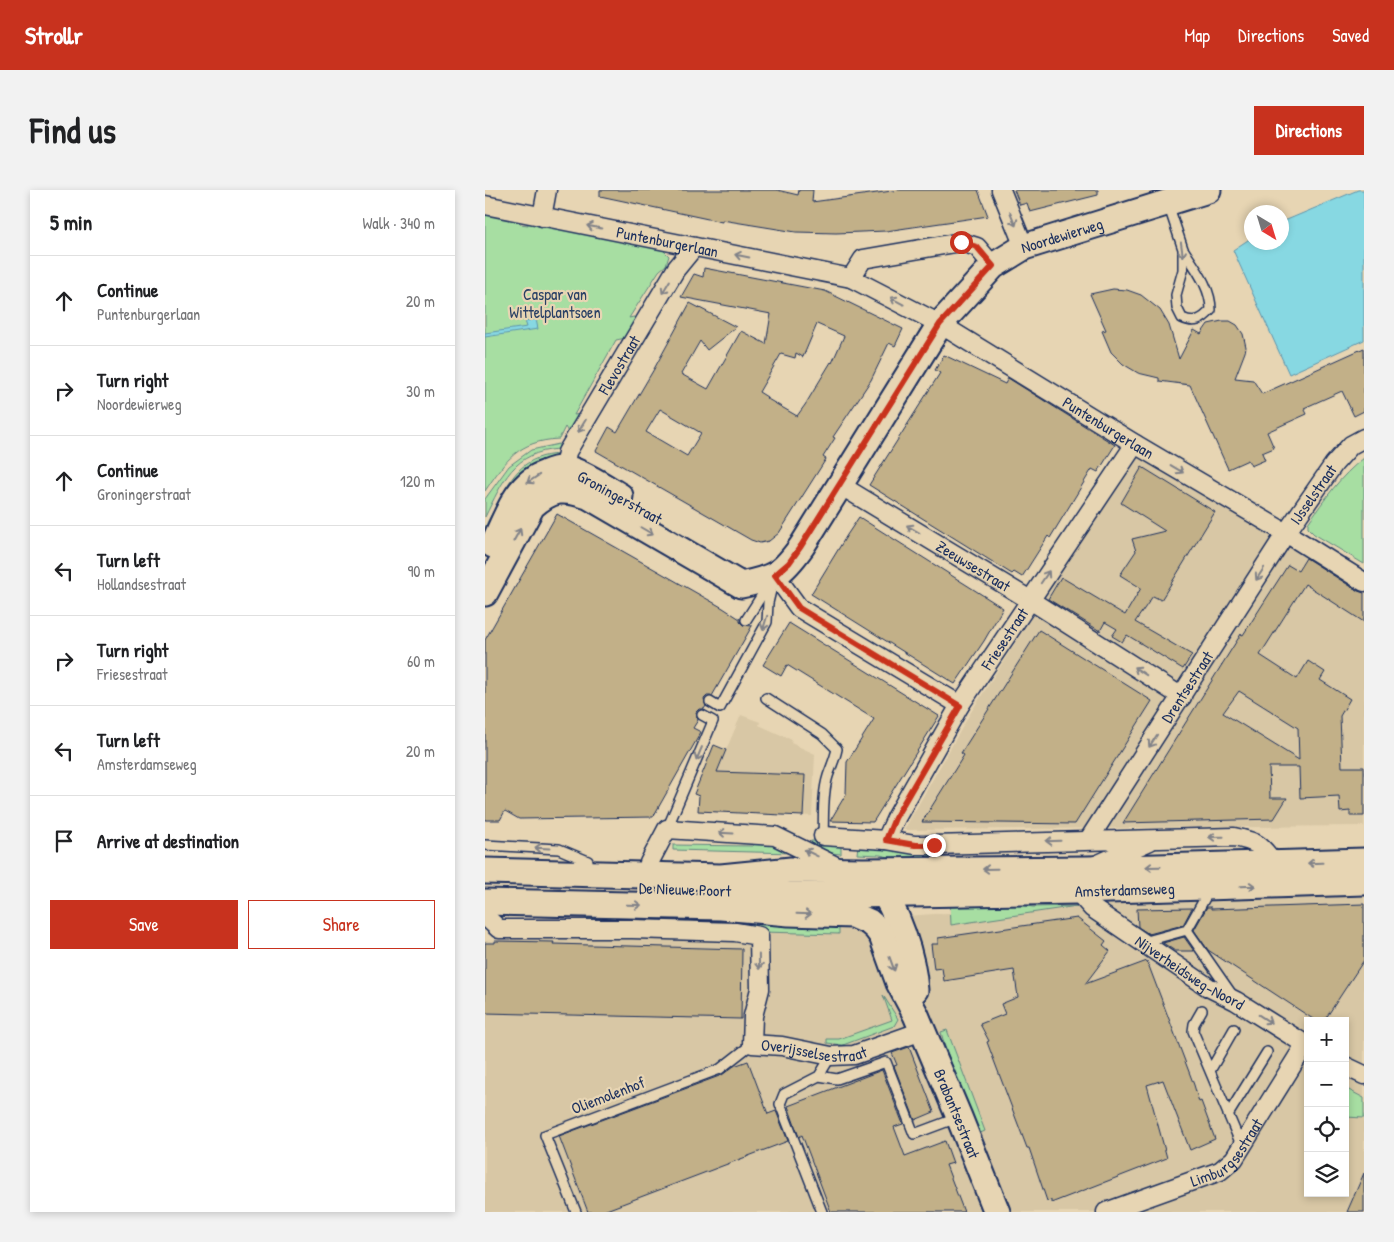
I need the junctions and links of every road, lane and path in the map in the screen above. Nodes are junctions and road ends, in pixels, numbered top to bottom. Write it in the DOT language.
graph roads {
  1 [pos="547,190"];
  2 [pos="1001,190"];
  3 [pos="1208,190"];
  4 [pos="1168,204"];
  5 [pos="485,205"];
  6 [pos="542,217"];
  7 [pos="693,247"];
  8 [pos="1024,247"];
  9 [pos="1183,249"];
  10 [pos="993,266"];
  11 [pos="851,278"];
  12 [pos="940,324"];
  13 [pos="1364,438"];
  14 [pos="1135,444"];
  15 [pos="563,480"];
  16 [pos="840,485"];
  17 [pos="1286,533"];
  18 [pos="485,561"];
  19 [pos="767,578"];
  20 [pos="1364,582"];
  21 [pos="485,593"];
  22 [pos="1030,600"];
  23 [pos="746,620"];
  24 [pos="1181,697"];
  25 [pos="766,698"];
  26 [pos="710,702"];
  27 [pos="960,706"];
  28 [pos="702,715"];
  29 [pos="667,829"];
  30 [pos="823,836"];
  31 [pos="1157,838"];
  32 [pos="886,840"];
  33 [pos="1089,840"];
  34 [pos="485,845"];
  35 [pos="485,858"];
  36 [pos="588,861"];
  37 [pos="1364,861"];
  38 [pos="649,863"];
  39 [pos="1275,864"];
  40 [pos="1088,868"];
  41 [pos="791,870"];
  42 [pos="855,871"];
  43 [pos="485,872"];
  44 [pos="1364,882"];
  45 [pos="485,884"];
  46 [pos="1077,891"];
  47 [pos="935,894"];
  48 [pos="789,895"];
  49 [pos="886,895"];
  50 [pos="1206,897"];
  51 [pos="485,902"];
  52 [pos="721,907"];
  53 [pos="485,916"];
  54 [pos="869,922"];
  55 [pos="1187,930"];
  56 [pos="903,934"];
  57 [pos="1143,942"];
  58 [pos="1236,1000"];
  59 [pos="1202,1010"];
  60 [pos="919,1023"];
  61 [pos="1234,1029"];
  62 [pos="752,1044"];
  63 [pos="1304,1044"];
  64 [pos="1304,1048"];
  65 [pos="1267,1052"];
  66 [pos="831,1056"];
  67 [pos="1349,1068"];
  68 [pos="1209,1071"];
  69 [pos="1364,1075"];
  70 [pos="819,1076"];
  71 [pos="1229,1116"];
  72 [pos="959,1117"];
  73 [pos="1242,1148"];
  74 [pos="576,1212"];
  75 [pos="821,1212"];
  76 [pos="997,1212"];
  77 [pos="1106,1212"];
  1 -- 6 [label="street"];
  2 -- 8 [label="street, one-way"];
  3 -- 4 [label="street, Noordewierweg"];
  4 -- 8 [label="street, Noordewierweg"];
  4 -- 9 [label="lane"];
  5 -- 6 [label="street, Puntenburgerlaan"];
  7 -- 6 [label="street, Puntenburgerlaan, one-way"];
  11 -- 7 [label="street, Puntenburgerlaan, one-way"];
  7 -- 15 [label="street, Flevostraat, one-way"];
  8 -- 10 [label="street, Noordewierweg"];
  9 -- 9 [label="lane, one-way"];
  10 -- 11 [label="street"];
  10 -- 12 [label="street, Noordewierweg"];
  12 -- 11 [label="street, Puntenburgerlaan, one-way"];
  12 -- 14 [label="street, Puntenburgerlaan"];
  12 -- 16 [label="street"];
  13 -- 17 [label="street, IJsselstraat"];
  14 -- 17 [label="street, Puntenburgerlaan, one-way"];
  22 -- 14 [label="street, Friesestraat, one-way"];
  15 -- 18 [label="street, Groningerstraat, one-way"];
  15 -- 19 [label="street, Groningerstraat"];
  21 -- 15 [label="street, Groningerstraat, one-way"];
  16 -- 19 [label="street"];
  22 -- 16 [label="street, Zeeuwsestraat, one-way"];
  17 -- 20 [label="street, Puntenburgerlaan"];
  17 -- 24 [label="street, Drentsestraat, one-way"];
  19 -- 23 [label="lane"];
  19 -- 26 [label="lane, one-way"];
  19 -- 27 [label="street"];
  24 -- 22 [label="street, Zeeuwsestraat, one-way"];
  22 -- 27 [label="street, Friesestraat"];
  24 -- 33 [label="street, Drentsestraat, one-way"];
  25 -- 30 [label="lane"];
  27 -- 32 [label="street, Friesestraat"];
  28 -- 29 [label="lane, one-way"];
  29 -- 38 [label="street"];
  42 -- 29 [label="street, one-way"];
  30 -- 32 [label="street, Amsterdamseweg"];
  31 -- 33 [label="street, Amsterdamseweg"];
  39 -- 31 [label="street, Amsterdamseweg, one-way"];
  31 -- 40 [label="street, Amsterdamseweg"];
  33 -- 32 [label="street, Amsterdamseweg, one-way"];
  36 -- 34 [label="lane, De Nieuwe Poort, one-way"];
  35 -- 36 [label="street, De Nieuwe Poort"];
  36 -- 38 [label="street, De Nieuwe Poort"];
  37 -- 39 [label="street, Amsterdamseweg, one-way"];
  38 -- 41 [label="street, De Nieuwe Poort"];
  39 -- 40 [label="street, Amsterdamseweg, one-way"];
  40 -- 42 [label="street, Amsterdamseweg, one-way"];
  41 -- 42 [label="street, De Nieuwe Poort"];
  41 -- 43 [label="street, De Nieuwe Poort"];
  42 -- 49 [label="street, Brabantsestraat"];
  50 -- 44 [label="street, Amsterdamseweg, one-way"];
  45 -- 48 [label="street, De Nieuwe Poort"];
  46 -- 47 [label="street, Amsterdamseweg"];
  46 -- 50 [label="street, Amsterdamseweg"];
  46 -- 57 [label="street, Nijverheidsweg-Noord"];
  47 -- 49 [label="street, Amsterdamseweg"];
  47 -- 56 [label="street"];
  48 -- 49 [label="street, De Nieuwe Poort"];
  48 -- 52 [label="street"];
  49 -- 56 [label="street, Brabantsestraat"];
  50 -- 55 [label="lane"];
  51 -- 52 [label="street, De Nieuwe Poort, one-way"];
  52 -- 54 [label="street, De Nieuwe Poort, one-way"];
  53 -- 62 [label="street, Overijsselsestraat, one-way"];
  54 -- 60 [label="street, Brabantsestraat, one-way"];
  55 -- 57 [label="lane"];
  55 -- 58 [label="lane"];
  56 -- 60 [label="street, Brabantsestraat"];
  57 -- 58 [label="street, Nijverheidsweg-Noord"];
  58 -- 63 [label="street, Nijverheidsweg-Noord, one-way"];
  59 -- 68 [label="lane"];
  60 -- 66 [label="street, Overijsselsestraat"];
  60 -- 72 [label="street, Brabantsestraat"];
  61 -- 68 [label="lane"];
  62 -- 66 [label="street, Overijsselsestraat"];
  62 -- 74 [label="lane, Oliemolenhof"];
  64 -- 73 [label="street, Limburgsestraat"];
  65 -- 71 [label="lane"];
  66 -- 70 [label="lane"];
  67 -- 69 [label="street"];
  68 -- 71 [label="lane"];
  70 -- 72 [label="lane"];
  70 -- 75 [label="lane"];
  71 -- 73 [label="lane"];
  72 -- 76 [label="street, Brabantsestraat"];
  73 -- 77 [label="street, Limburgsestraat"];
}
